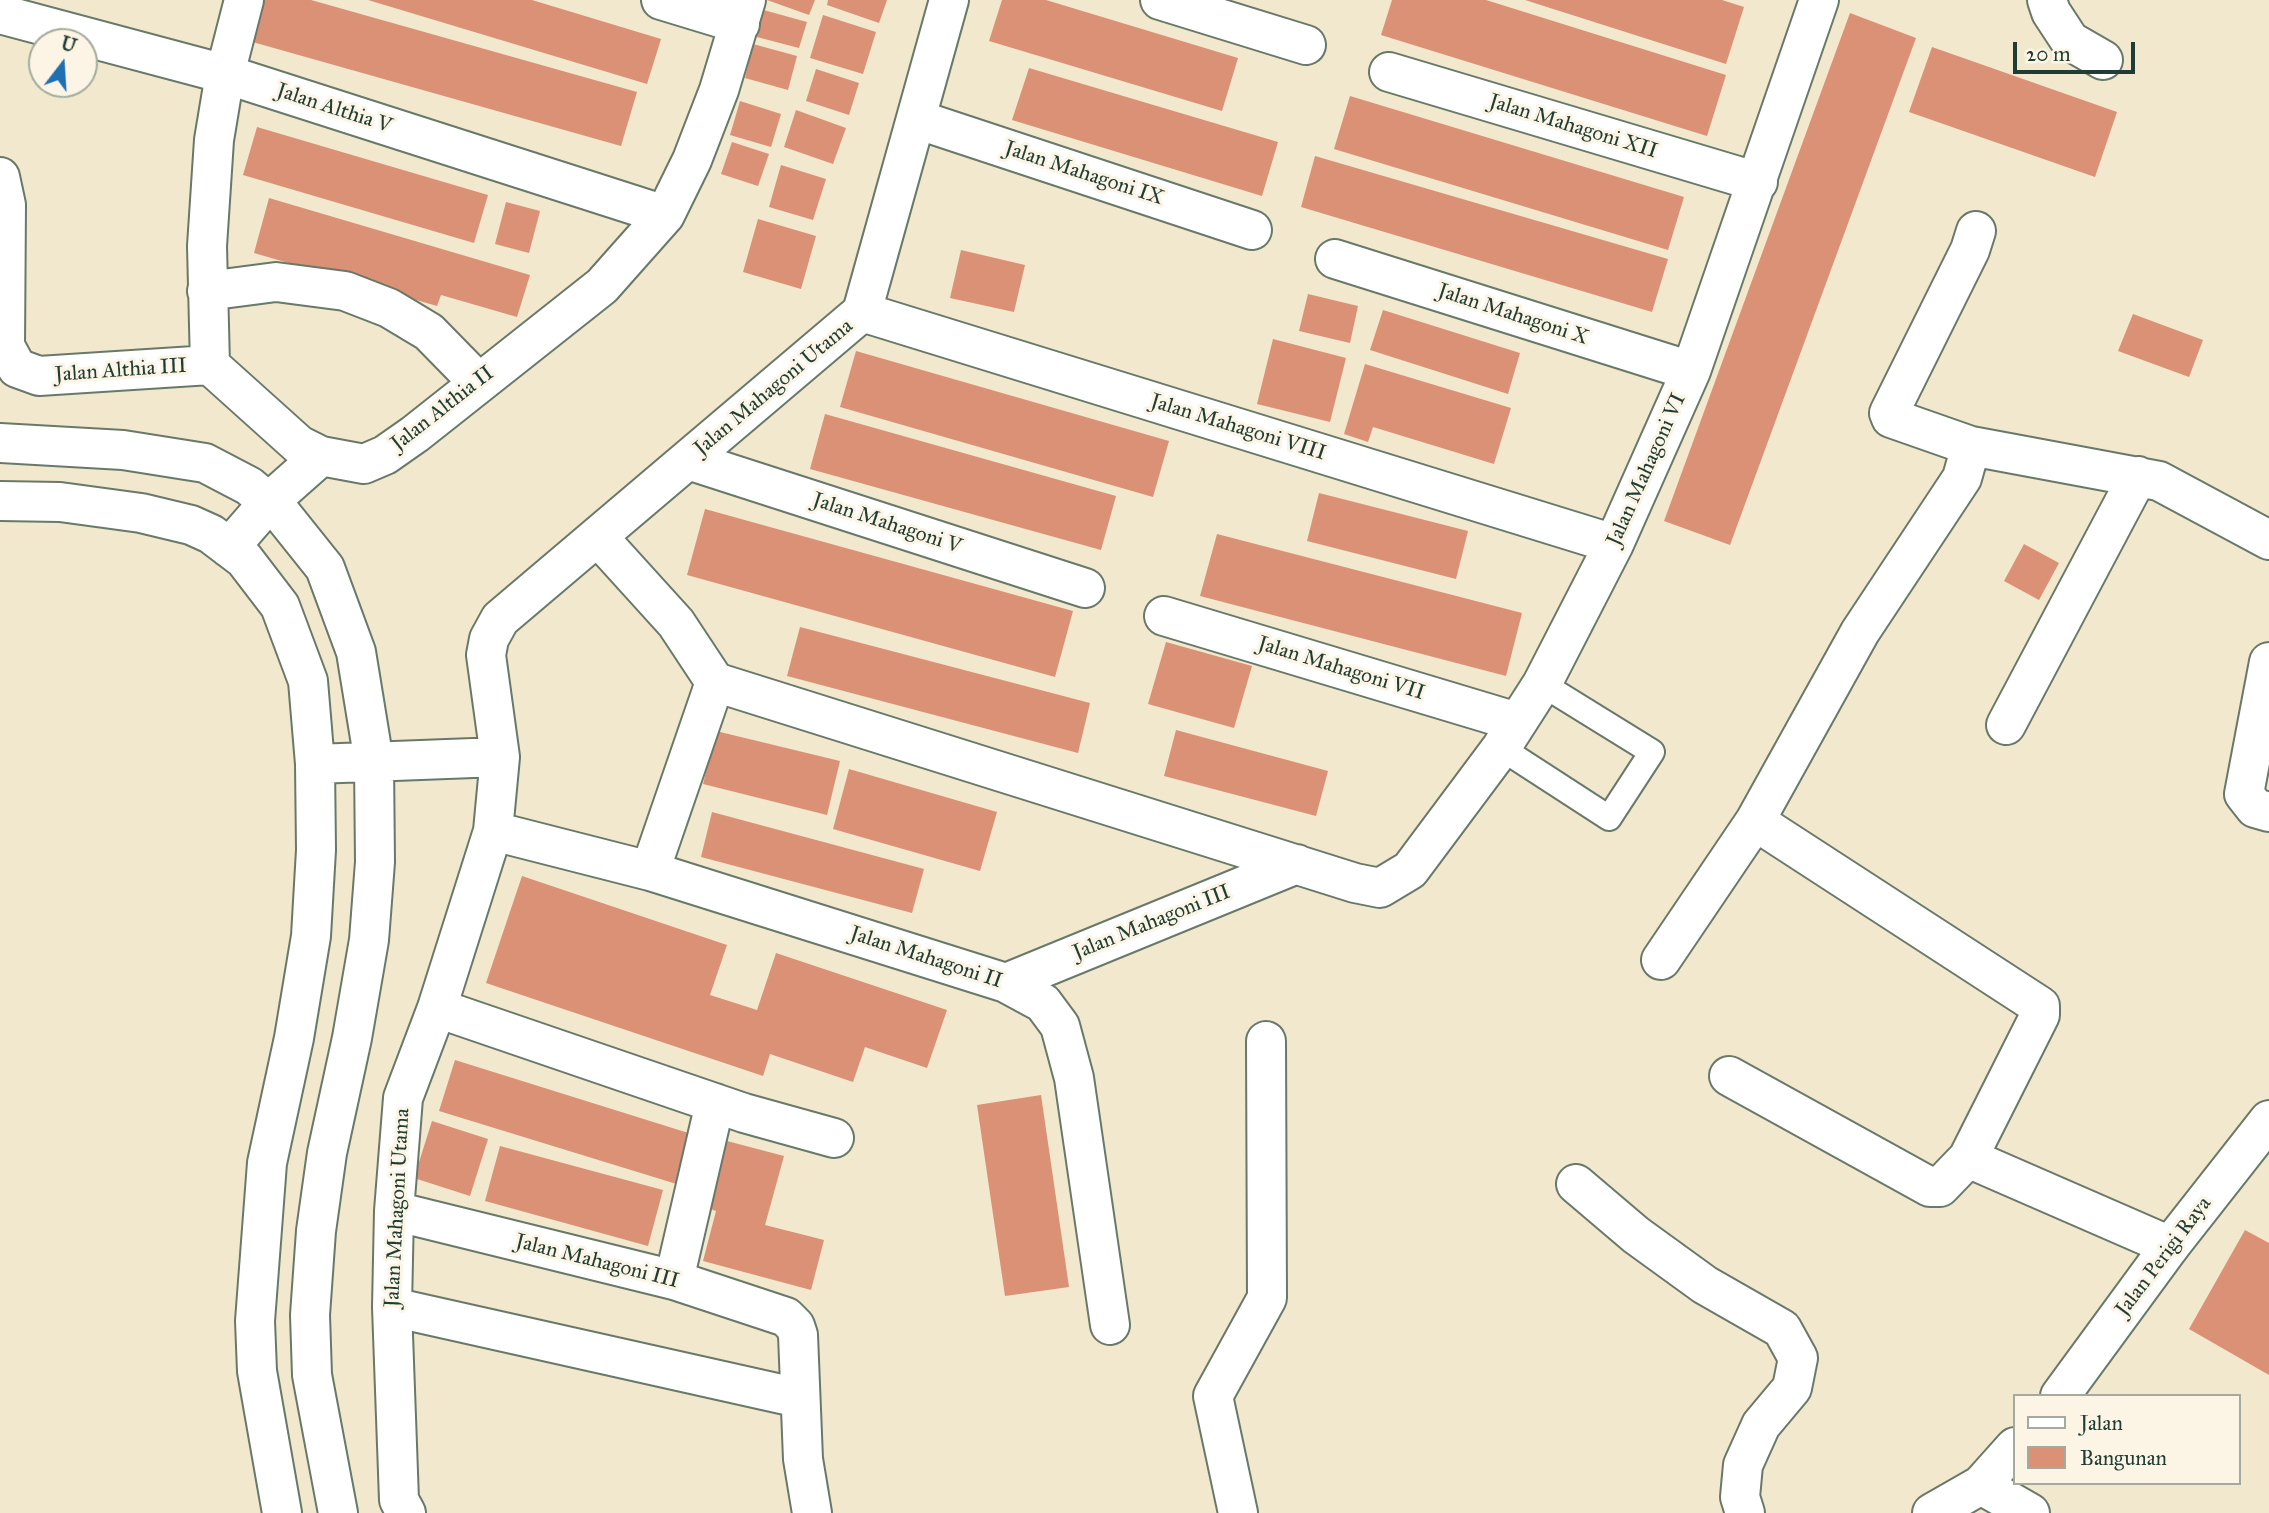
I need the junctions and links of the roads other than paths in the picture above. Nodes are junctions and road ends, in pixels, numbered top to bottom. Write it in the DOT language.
graph roads {
  1 [pos="244,0"];
  2 [pos="661,0"];
  3 [pos="949,0"];
  4 [pos="1160,0"];
  5 [pos="1819,0"];
  6 [pos="2047,0"];
  7 [pos="743,12"];
  8 [pos="0,14"];
  9 [pos="1306,45"];
  10 [pos="2103,60"];
  11 [pos="1389,72"];
  12 [pos="225,74"];
  13 [pos="916,119"];
  14 [pos="0,177"];
  15 [pos="1758,182"];
  16 [pos="665,215"];
  17 [pos="1252,230"];
  18 [pos="1976,231"];
  19 [pos="1335,259"];
  20 [pos="207,291"];
  21 [pos="862,313"];
  22 [pos="211,365"];
  23 [pos="1691,371"];
  24 [pos="478,382"];
  25 [pos="0,443"];
  26 [pos="1970,446"];
  27 [pos="310,451"];
  28 [pos="688,460"];
  29 [pos="2138,476"];
  30 [pos="259,494"];
  31 [pos="0,501"];
  32 [pos="598,537"];
  33 [pos="220,541"];
  34 [pos="2269,541"];
  35 [pos="1614,544"];
  36 [pos="1085,588"];
  37 [pos="1164,616"];
  38 [pos="2269,662"];
  39 [pos="715,682"];
  40 [pos="1542,684"];
  41 [pos="2006,725"];
  42 [pos="1509,735"];
  43 [pos="500,757"];
  44 [pos="374,762"];
  45 [pos="315,764"];
  46 [pos="2269,812"];
  47 [pos="1755,821"];
  48 [pos="493,831"];
  49 [pos="1297,864"];
  50 [pos="650,871"];
  51 [pos="1661,960"];
  52 [pos="1006,983"];
  53 [pos="437,1008"];
  54 [pos="1266,1041"];
  55 [pos="1729,1076"];
  56 [pos="715,1103"];
  57 [pos="2269,1120"];
  58 [pos="834,1138"];
  59 [pos="1968,1158"];
  60 [pos="1576,1184"];
  61 [pos="394,1211"];
  62 [pos="2170,1246"];
  63 [pos="674,1280"];
  64 [pos="393,1307"];
  65 [pos="1110,1325"];
  66 [pos="2061,1394"];
  67 [pos="799,1398"];
  68 [pos="2014,1448"];
  69 [pos="1981,1485"];
  70 [pos="282,1513"];
  71 [pos="338,1513"];
  72 [pos="406,1513"];
  73 [pos="812,1513"];
  74 [pos="1238,1513"];
  75 [pos="1745,1513"];
  76 [pos="1932,1513"];
  77 [pos="2030,1513"];
  1 -- 12 [label="street"];
  2 -- 7 [label="street"];
  3 -- 13 [label="street, Jalan Mahagoni Utama"];
  4 -- 9 [label="street"];
  5 -- 15 [label="street, Jalan Mahagoni VI"];
  6 -- 10 [label="street"];
  7 -- 16 [label="street, Jalan Althia II"];
  8 -- 12 [label="street, Jalan Althia V"];
  11 -- 15 [label="street, Jalan Mahagoni XII"];
  12 -- 16 [label="street, Jalan Althia V"];
  12 -- 20 [label="street"];
  13 -- 17 [label="street, Jalan Mahagoni IX"];
  13 -- 21 [label="street, Jalan Mahagoni Utama"];
  14 -- 22 [label="street, Jalan Althia III"];
  15 -- 23 [label="street, Jalan Mahagoni VI"];
  16 -- 24 [label="street, Jalan Althia II"];
  18 -- 26 [label="street"];
  19 -- 23 [label="street, Jalan Mahagoni X"];
  20 -- 22 [label="street"];
  20 -- 24 [label="street"];
  21 -- 28 [label="street, Jalan Mahagoni Utama"];
  21 -- 35 [label="street, Jalan Mahagoni VIII"];
  22 -- 27 [label="street"];
  23 -- 35 [label="street, Jalan Mahagoni VI"];
  24 -- 27 [label="street, Jalan Althia II"];
  25 -- 30 [label="street"];
  26 -- 29 [label="street"];
  26 -- 47 [label="street"];
  27 -- 30 [label="street"];
  28 -- 32 [label="street, Jalan Mahagoni Utama"];
  28 -- 36 [label="street, Jalan Mahagoni V"];
  29 -- 34 [label="street"];
  29 -- 41 [label="street"];
  30 -- 33 [label="street"];
  30 -- 44 [label="street"];
  31 -- 33 [label="street"];
  32 -- 39 [label="street"];
  32 -- 43 [label="street, Jalan Mahagoni Utama"];
  33 -- 45 [label="street"];
  35 -- 40 [label="street, Jalan Mahagoni VI"];
  37 -- 42 [label="street, Jalan Mahagoni VII"];
  38 -- 46 [label="street"];
  39 -- 49 [label="street"];
  39 -- 50 [label="street"];
  40 -- 42 [label="street, Jalan Mahagoni VI"];
  40 -- 42 [label="lane"];
  42 -- 49 [label="street, Jalan Mahagoni VI"];
  43 -- 44 [label="street"];
  43 -- 48 [label="street, Jalan Mahagoni Utama"];
  44 -- 45 [label="street"];
  44 -- 71 [label="street"];
  45 -- 70 [label="street"];
  47 -- 51 [label="street"];
  47 -- 59 [label="street"];
  48 -- 50 [label="street"];
  48 -- 53 [label="street, Jalan Mahagoni Utama"];
  49 -- 52 [label="street, Jalan Mahagoni III"];
  50 -- 52 [label="street, Jalan Mahagoni II"];
  52 -- 65 [label="street, Jalan Mahagoni II"];
  53 -- 56 [label="street"];
  53 -- 61 [label="street, Jalan Mahagoni Utama"];
  54 -- 74 [label="street"];
  55 -- 59 [label="street"];
  56 -- 58 [label="street"];
  56 -- 63 [label="street"];
  57 -- 62 [label="street, Jalan Perigi Raya"];
  59 -- 62 [label="street"];
  60 -- 75 [label="street"];
  61 -- 63 [label="street, Jalan Mahagoni III"];
  61 -- 64 [label="street, Jalan Mahagoni Utama"];
  62 -- 66 [label="street, Jalan Perigi Raya"];
  63 -- 67 [label="street, Jalan Mahagoni III"];
  64 -- 67 [label="street"];
  64 -- 72 [label="street, Jalan Mahagoni Utama"];
  67 -- 73 [label="street"];
  68 -- 69 [label="street"];
  69 -- 76 [label="street"];
  69 -- 77 [label="street"];
}
